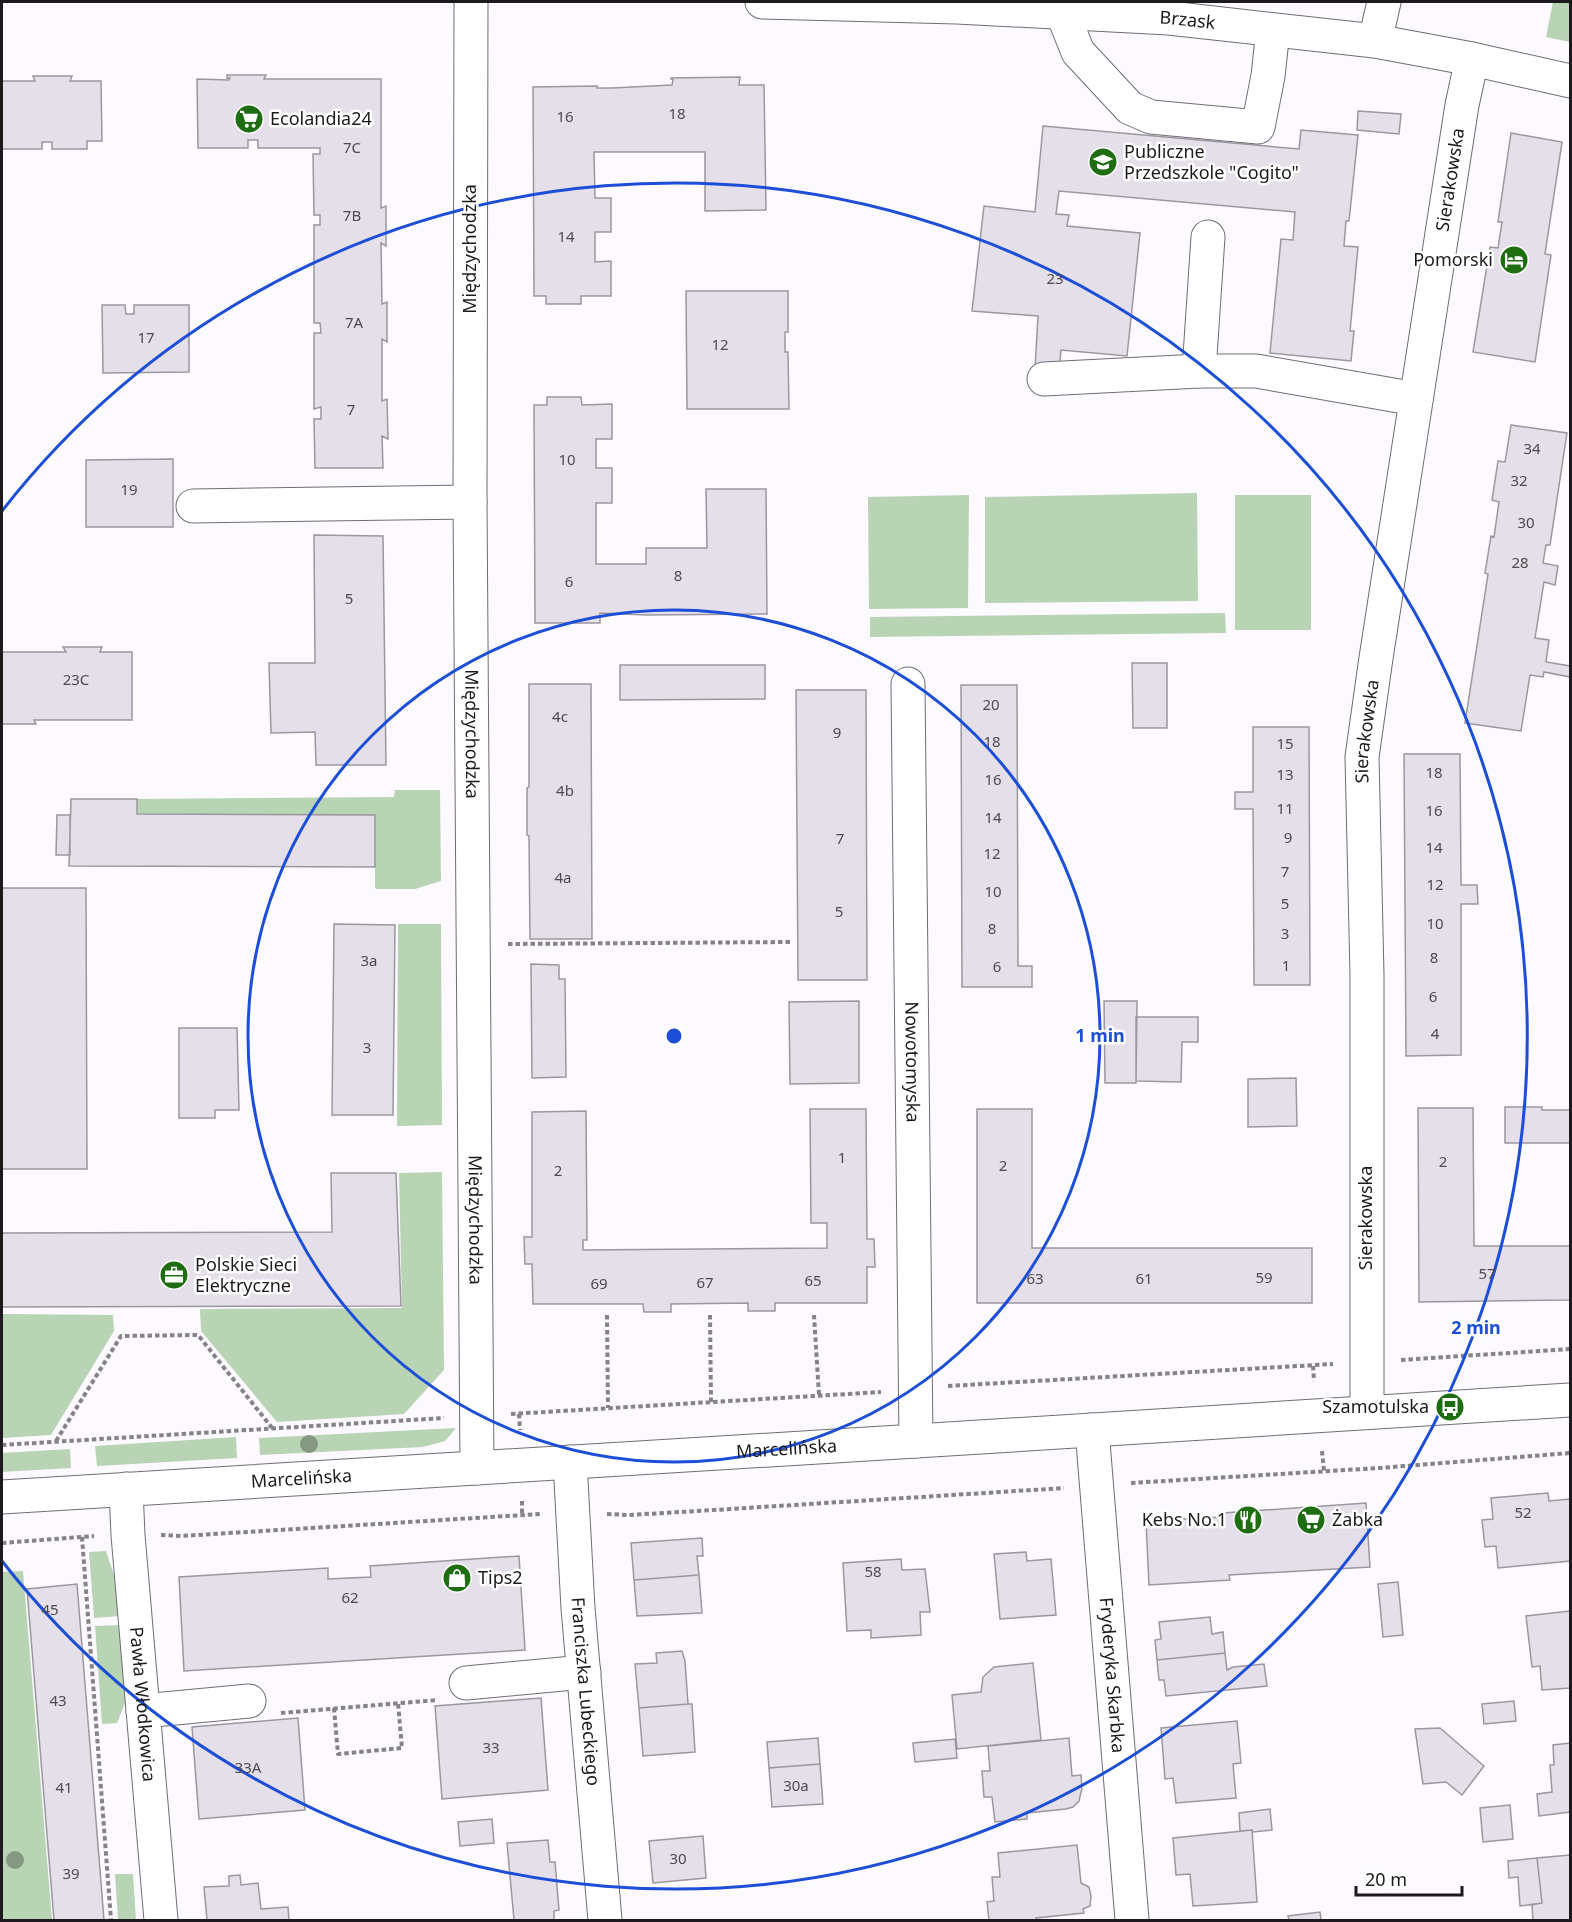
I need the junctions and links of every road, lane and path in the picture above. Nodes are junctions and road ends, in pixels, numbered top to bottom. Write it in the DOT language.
graph roads {
  1 [pos="471,2"];
  2 [pos="762,2"];
  3 [pos="1384,2"];
  4 [pos="910,3"];
  5 [pos="1062,12"];
  6 [pos="1273,30"];
  7 [pos="1375,41"];
  8 [pos="1472,59"];
  9 [pos="1570,81"];
  10 [pos="1208,237"];
  11 [pos="1199,371"];
  12 [pos="1044,379"];
  13 [pos="1416,399"];
  14 [pos="470,502"];
  15 [pos="193,506"];
  16 [pos="908,684"];
  17 [pos="790,942"];
  18 [pos="474,944"];
  19 [pos="607,1315"];
  20 [pos="710,1315"];
  21 [pos="814,1315"];
  22 [pos="1570,1348"];
  23 [pos="1366,1363"];
  24 [pos="1313,1366"];
  25 [pos="915,1389"];
  26 [pos="1315,1390"];
  27 [pos="819,1395"];
  28 [pos="1570,1400"];
  29 [pos="711,1402"];
  30 [pos="608,1408"];
  31 [pos="1367,1412"];
  32 [pos="475,1417"];
  33 [pos="273,1429"];
  34 [pos="1092,1430"];
  35 [pos="1321,1441"];
  36 [pos="55,1442"];
  37 [pos="916,1442"];
  38 [pos="2,1445"];
  39 [pos="1570,1453"];
  40 [pos="570,1462"];
  41 [pos="477,1468"];
  42 [pos="1324,1471"];
  43 [pos="1096,1485"];
  44 [pos="126,1490"];
  45 [pos="2,1497"];
  46 [pos="573,1513"];
  47 [pos="128,1535"];
  48 [pos="82,1537"];
  49 [pos="2,1543"];
  50 [pos="584,1672"];
  51 [pos="456,1691"];
  52 [pos="398,1703"];
  53 [pos="263,1707"];
  54 [pos="334,1708"];
  55 [pos="143,1711"];
  56 [pos="111,1920"];
  57 [pos="161,1920"];
  58 [pos="605,1920"];
  59 [pos="1132,1920"];
  1 -- 14 [label="street, Międzychodzka"];
  2 -- 4 [label="street, Brzask"];
  3 -- 7 [label="street"];
  4 -- 5 [label="street, Brzask"];
  5 -- 6 [label="street, Brzask"];
  5 -- 6 [label="street"];
  6 -- 7 [label="street, Brzask"];
  7 -- 8 [label="street, Brzask"];
  8 -- 9 [label="street, Brzask"];
  8 -- 13 [label="street, Sierakowska"];
  10 -- 11 [label="street"];
  11 -- 12 [label="street"];
  11 -- 13 [label="street"];
  13 -- 23 [label="street, Sierakowska"];
  14 -- 15 [label="street"];
  14 -- 18 [label="street, Międzychodzka"];
  16 -- 25 [label="street, Nowotomyska"];
  17 -- 18 [label="path"];
  18 -- 32 [label="street, Międzychodzka"];
  19 -- 30 [label="path"];
  20 -- 29 [label="path"];
  21 -- 27 [label="path"];
  22 -- 23 [label="path"];
  23 -- 24 [label="path"];
  23 -- 31 [label="street, Sierakowska"];
  24 -- 25 [label="path"];
  24 -- 26 [label="path"];
  25 -- 27 [label="path"];
  25 -- 37 [label="street, Nowotomyska"];
  27 -- 29 [label="path"];
  28 -- 31 [label="street, Marcelińska"];
  29 -- 30 [label="path"];
  30 -- 32 [label="path"];
  31 -- 34 [label="street, Marcelińska"];
  32 -- 33 [label="path"];
  32 -- 41 [label="street, Międzychodzka"];
  33 -- 36 [label="path"];
  33 -- 36 [label="path"];
  34 -- 37 [label="street, Marcelińska"];
  34 -- 43 [label="street, Fryderyka Skarbka"];
  35 -- 42 [label="path"];
  36 -- 38 [label="path"];
  37 -- 40 [label="street, Marcelińska"];
  39 -- 42 [label="path"];
  40 -- 41 [label="street, Marcelińska"];
  40 -- 46 [label="street, Franciszka Lubeckiego"];
  41 -- 44 [label="street, Marcelińska"];
  42 -- 43 [label="path"];
  43 -- 46 [label="path"];
  43 -- 59 [label="street, Fryderyka Skarbka"];
  44 -- 45 [label="street, Marcelińska"];
  44 -- 47 [label="street, Pawła Włodkowica"];
  46 -- 47 [label="path"];
  46 -- 50 [label="street, Franciszka Lubeckiego"];
  47 -- 48 [label="path"];
  47 -- 55 [label="street, Pawła Włodkowica"];
  48 -- 49 [label="path"];
  48 -- 56 [label="path"];
  50 -- 51 [label="street"];
  50 -- 58 [label="street, Franciszka Lubeckiego"];
  51 -- 52 [label="path"];
  52 -- 54 [label="path"];
  52 -- 54 [label="path"];
  53 -- 54 [label="path"];
  53 -- 55 [label="street"];
  55 -- 57 [label="street, Pawła Włodkowica"];
}
